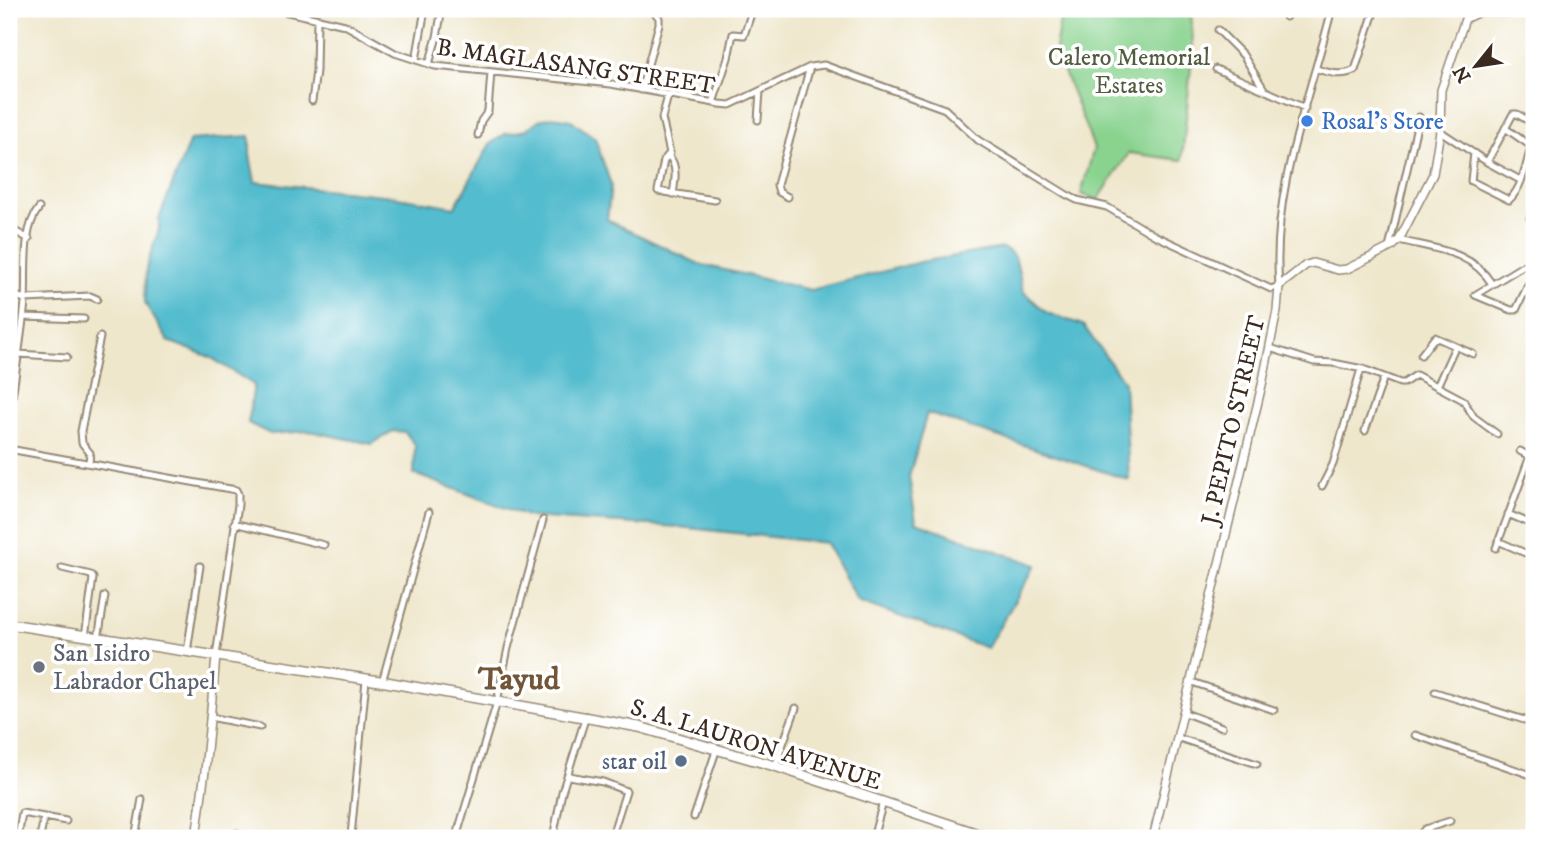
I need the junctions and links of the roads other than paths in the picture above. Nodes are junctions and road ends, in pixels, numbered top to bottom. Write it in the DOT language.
graph roads {
  1 [pos="275,9"];
  2 [pos="442,9"];
  3 [pos="652,9"];
  4 [pos="749,9"];
  5 [pos="1288,9"];
  6 [pos="1332,9"];
  7 [pos="1375,9"];
  8 [pos="1517,9"];
  9 [pos="288,11"];
  10 [pos="424,15"];
  11 [pos="1286,18"];
  12 [pos="317,19"];
  13 [pos="1218,30"];
  14 [pos="415,60"];
  15 [pos="429,64"];
  16 [pos="810,67"];
  17 [pos="1216,69"];
  18 [pos="1317,69"];
  19 [pos="491,72"];
  20 [pos="1264,89"];
  21 [pos="641,90"];
  22 [pos="760,91"];
  23 [pos="668,96"];
  24 [pos="312,101"];
  25 [pos="713,103"];
  26 [pos="1305,108"];
  27 [pos="1419,117"];
  28 [pos="758,120"];
  29 [pos="1534,124"];
  30 [pos="1505,128"];
  31 [pos="1440,131"];
  32 [pos="478,135"];
  33 [pos="1534,136"];
  34 [pos="1531,146"];
  35 [pos="1474,153"];
  36 [pos="669,156"];
  37 [pos="1487,162"];
  38 [pos="1520,180"];
  39 [pos="673,194"];
  40 [pos="788,197"];
  41 [pos="715,200"];
  42 [pos="1534,207"];
  43 [pos="39,208"];
  44 [pos="1534,220"];
  45 [pos="9,228"];
  46 [pos="29,239"];
  47 [pos="1399,240"];
  48 [pos="1390,248"];
  49 [pos="1534,259"];
  50 [pos="1534,273"];
  51 [pos="1492,284"];
  52 [pos="1279,286"];
  53 [pos="9,293"];
  54 [pos="25,299"];
  55 [pos="97,299"];
  56 [pos="23,317"];
  57 [pos="83,319"];
  58 [pos="100,337"];
  59 [pos="1455,347"];
  60 [pos="1270,348"];
  61 [pos="18,354"];
  62 [pos="1474,354"];
  63 [pos="1421,355"];
  64 [pos="67,357"];
  65 [pos="1361,369"];
  66 [pos="1384,377"];
  67 [pos="1438,384"];
  68 [pos="9,420"];
  69 [pos="1365,431"];
  70 [pos="1497,434"];
  71 [pos="9,449"];
  72 [pos="1520,451"];
  73 [pos="1532,458"];
  74 [pos="89,463"];
  75 [pos="1322,486"];
  76 [pos="429,512"];
  77 [pos="1508,514"];
  78 [pos="542,520"];
  79 [pos="234,523"];
  80 [pos="1534,523"];
  81 [pos="1498,541"];
  82 [pos="324,545"];
  83 [pos="1496,548"];
  84 [pos="1525,553"];
  85 [pos="200,566"];
  86 [pos="62,568"];
  87 [pos="105,596"];
  88 [pos="9,624"];
  89 [pos="85,637"];
  90 [pos="98,639"];
  91 [pos="187,652"];
  92 [pos="216,657"];
  93 [pos="366,680"];
  94 [pos="382,682"];
  95 [pos="1192,682"];
  96 [pos="1435,692"];
  97 [pos="497,702"];
  98 [pos="796,708"];
  99 [pos="1274,710"];
  100 [pos="1185,713"];
  101 [pos="586,716"];
  102 [pos="210,717"];
  103 [pos="1534,723"];
  104 [pos="260,727"];
  105 [pos="1222,727"];
  106 [pos="1415,735"];
  107 [pos="1179,738"];
  108 [pos="717,748"];
  109 [pos="1257,764"];
  110 [pos="775,766"];
  111 [pos="569,776"];
  112 [pos="1534,776"];
  113 [pos="142,799"];
  114 [pos="883,802"];
  115 [pos="44,817"];
  116 [pos="694,817"];
  117 [pos="66,821"];
  118 [pos="1450,821"];
  119 [pos="351,836"];
  120 [pos="18,838"];
  121 [pos="40,838"];
  122 [pos="135,838"];
  123 [pos="196,838"];
  124 [pos="456,838"];
  125 [pos="553,838"];
  126 [pos="614,838"];
  127 [pos="873,838"];
  128 [pos="990,838"];
  129 [pos="1153,838"];
  130 [pos="1417,838"];
  1 -- 9 [label="street, B. MAGLASANG STREET"];
  2 -- 15 [label="street"];
  3 -- 21 [label="street"];
  4 -- 25 [label="street"];
  5 -- 11 [label="street"];
  6 -- 18 [label="street, J. PEPITO STREET"];
  7 -- 18 [label="street"];
  8 -- 31 [label="street"];
  9 -- 12 [label="street, B. MAGLASANG STREET"];
  10 -- 14 [label="street"];
  12 -- 14 [label="street, B. MAGLASANG STREET"];
  12 -- 24 [label="street"];
  13 -- 20 [label="street"];
  14 -- 15 [label="street, B. MAGLASANG STREET"];
  15 -- 19 [label="street, B. MAGLASANG STREET"];
  16 -- 22 [label="street, B. MAGLASANG STREET"];
  16 -- 40 [label="street"];
  16 -- 52 [label="street"];
  17 -- 20 [label="street"];
  18 -- 26 [label="street, J. PEPITO STREET"];
  19 -- 21 [label="street, B. MAGLASANG STREET"];
  19 -- 32 [label="street"];
  20 -- 26 [label="street"];
  21 -- 23 [label="street, B. MAGLASANG STREET"];
  22 -- 25 [label="street, B. MAGLASANG STREET"];
  22 -- 28 [label="street"];
  23 -- 25 [label="street, B. MAGLASANG STREET"];
  23 -- 36 [label="street"];
  26 -- 52 [label="street, J. PEPITO STREET"];
  27 -- 48 [label="street"];
  29 -- 30 [label="street"];
  30 -- 34 [label="street"];
  30 -- 37 [label="street"];
  31 -- 35 [label="street"];
  31 -- 47 [label="street"];
  33 -- 34 [label="street"];
  34 -- 38 [label="street"];
  35 -- 37 [label="street"];
  35 -- 38 [label="street"];
  36 -- 39 [label="street"];
  36 -- 39 [label="street"];
  37 -- 38 [label="street"];
  39 -- 41 [label="street"];
  42 -- 44 [label="street"];
  43 -- 46 [label="street"];
  45 -- 46 [label="street"];
  46 -- 54 [label="street"];
  47 -- 48 [label="street"];
  47 -- 51 [label="street"];
  48 -- 52 [label="street"];
  49 -- 51 [label="street"];
  50 -- 51 [label="street"];
  52 -- 60 [label="street, J. PEPITO STREET"];
  53 -- 54 [label="street"];
  54 -- 55 [label="street"];
  54 -- 56 [label="street"];
  56 -- 57 [label="street"];
  56 -- 61 [label="street"];
  58 -- 74 [label="street"];
  59 -- 62 [label="street"];
  59 -- 63 [label="street"];
  59 -- 67 [label="street"];
  60 -- 65 [label="street"];
  60 -- 95 [label="street, J. PEPITO STREET"];
  61 -- 64 [label="street"];
  61 -- 68 [label="street"];
  65 -- 66 [label="street"];
  65 -- 75 [label="street"];
  66 -- 67 [label="street"];
  66 -- 69 [label="street"];
  67 -- 70 [label="street"];
  71 -- 74 [label="street"];
  72 -- 73 [label="street"];
  73 -- 77 [label="street"];
  74 -- 79 [label="street"];
  76 -- 94 [label="street"];
  77 -- 80 [label="street"];
  77 -- 81 [label="street"];
  78 -- 97 [label="street"];
  79 -- 82 [label="street"];
  79 -- 92 [label="street"];
  81 -- 83 [label="street"];
  81 -- 84 [label="street"];
  85 -- 91 [label="street"];
  86 -- 89 [label="street"];
  87 -- 90 [label="street"];
  88 -- 89 [label="highway, S. A. LAURON AVENUE"];
  89 -- 90 [label="highway, S. A. LAURON AVENUE"];
  90 -- 91 [label="highway, S. A. LAURON AVENUE"];
  91 -- 92 [label="highway, S. A. LAURON AVENUE"];
  92 -- 93 [label="highway, S. A. LAURON AVENUE"];
  92 -- 102 [label="street"];
  93 -- 94 [label="highway, S. A. LAURON AVENUE"];
  93 -- 119 [label="street"];
  94 -- 97 [label="highway, S. A. LAURON AVENUE"];
  95 -- 99 [label="street"];
  95 -- 100 [label="street, J. PEPITO STREET"];
  96 -- 103 [label="street"];
  97 -- 101 [label="highway, S. A. LAURON AVENUE"];
  97 -- 124 [label="street"];
  98 -- 110 [label="street"];
  100 -- 105 [label="street"];
  100 -- 107 [label="street, J. PEPITO STREET"];
  101 -- 108 [label="highway, S. A. LAURON AVENUE"];
  101 -- 111 [label="street"];
  102 -- 104 [label="street"];
  102 -- 123 [label="street"];
  106 -- 112 [label="street"];
  107 -- 109 [label="street"];
  107 -- 129 [label="street, J. PEPITO STREET"];
  108 -- 110 [label="highway, S. A. LAURON AVENUE"];
  108 -- 116 [label="street"];
  110 -- 114 [label="highway, S. A. LAURON AVENUE"];
  111 -- 125 [label="street"];
  111 -- 126 [label="street"];
  113 -- 122 [label="street"];
  114 -- 127 [label="street"];
  114 -- 128 [label="highway, S. A. LAURON AVENUE"];
  115 -- 117 [label="street"];
  115 -- 120 [label="street"];
  115 -- 121 [label="street"];
  118 -- 130 [label="street"];
}
